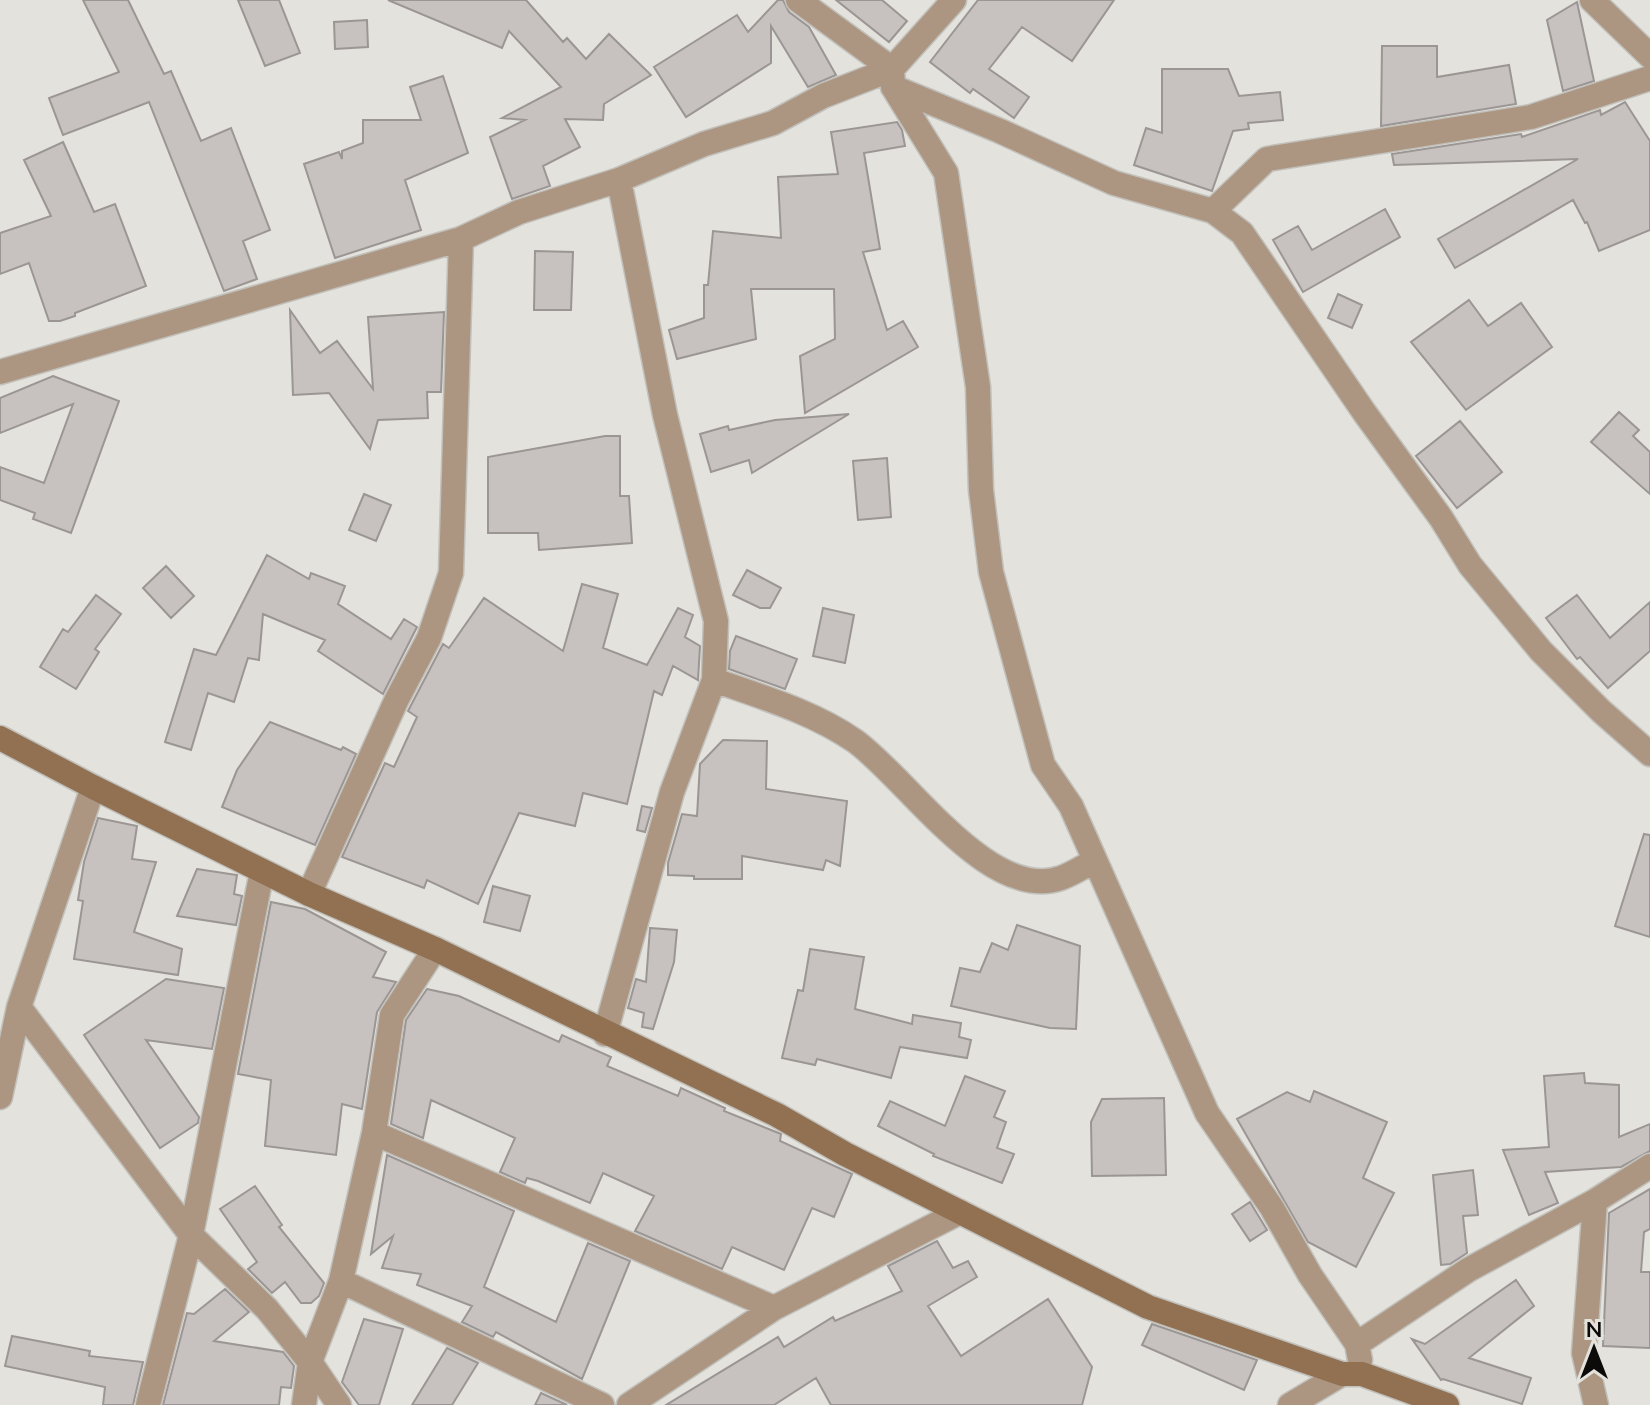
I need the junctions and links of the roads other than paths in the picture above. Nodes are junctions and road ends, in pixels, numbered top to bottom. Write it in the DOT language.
graph roads {
  1 [pos="798,0"];
  2 [pos="954,0"];
  3 [pos="1592,0"];
  4 [pos="1650,56"];
  5 [pos="893,78"];
  6 [pos="1650,78"];
  7 [pos="619,180"];
  8 [pos="1213,211"];
  9 [pos="461,239"];
  10 [pos="0,372"];
  11 [pos="714,680"];
  12 [pos="0,738"];
  13 [pos="1650,754"];
  14 [pos="93,787"];
  15 [pos="1094,861"];
  16 [pos="262,871"];
  17 [pos="309,894"];
  18 [pos="435,949"];
  19 [pos="19,1007"];
  20 [pos="605,1034"];
  21 [pos="0,1097"];
  22 [pos="374,1133"];
  23 [pos="1650,1166"];
  24 [pos="1595,1201"];
  25 [pos="960,1212"];
  26 [pos="191,1235"];
  27 [pos="341,1281"];
  28 [pos="774,1308"];
  29 [pos="1357,1344"];
  30 [pos="310,1362"];
  31 [pos="1352,1374"];
  32 [pos="148,1405"];
  33 [pos="304,1405"];
  34 [pos="339,1405"];
  35 [pos="602,1405"];
  36 [pos="629,1405"];
  37 [pos="1290,1405"];
  38 [pos="1447,1405"];
  39 [pos="1596,1405"];
  1 -- 5 [label="street"];
  2 -- 5 [label="street"];
  3 -- 4 [label="street"];
  5 -- 7 [label="street"];
  5 -- 8 [label="street"];
  5 -- 15 [label="street"];
  6 -- 8 [label="street"];
  7 -- 9 [label="street"];
  7 -- 11 [label="street"];
  8 -- 13 [label="street"];
  9 -- 10 [label="street"];
  9 -- 17 [label="street"];
  11 -- 15 [label="street"];
  11 -- 20 [label="street"];
  12 -- 14 [label="main road"];
  14 -- 16 [label="main road"];
  14 -- 19 [label="street"];
  15 -- 29 [label="street"];
  16 -- 17 [label="main road"];
  16 -- 26 [label="street"];
  17 -- 18 [label="main road"];
  18 -- 20 [label="main road"];
  18 -- 22 [label="street"];
  19 -- 21 [label="street"];
  19 -- 26 [label="street"];
  20 -- 25 [label="main road"];
  22 -- 27 [label="street"];
  22 -- 28 [label="street"];
  23 -- 24 [label="street"];
  24 -- 29 [label="street"];
  24 -- 39 [label="street"];
  25 -- 28 [label="street"];
  25 -- 31 [label="main road"];
  26 -- 30 [label="street"];
  26 -- 32 [label="street"];
  27 -- 30 [label="street"];
  27 -- 35 [label="street"];
  28 -- 36 [label="street"];
  29 -- 31 [label="street"];
  30 -- 33 [label="street"];
  30 -- 34 [label="street"];
  31 -- 37 [label="street"];
  31 -- 38 [label="main road"];
}
